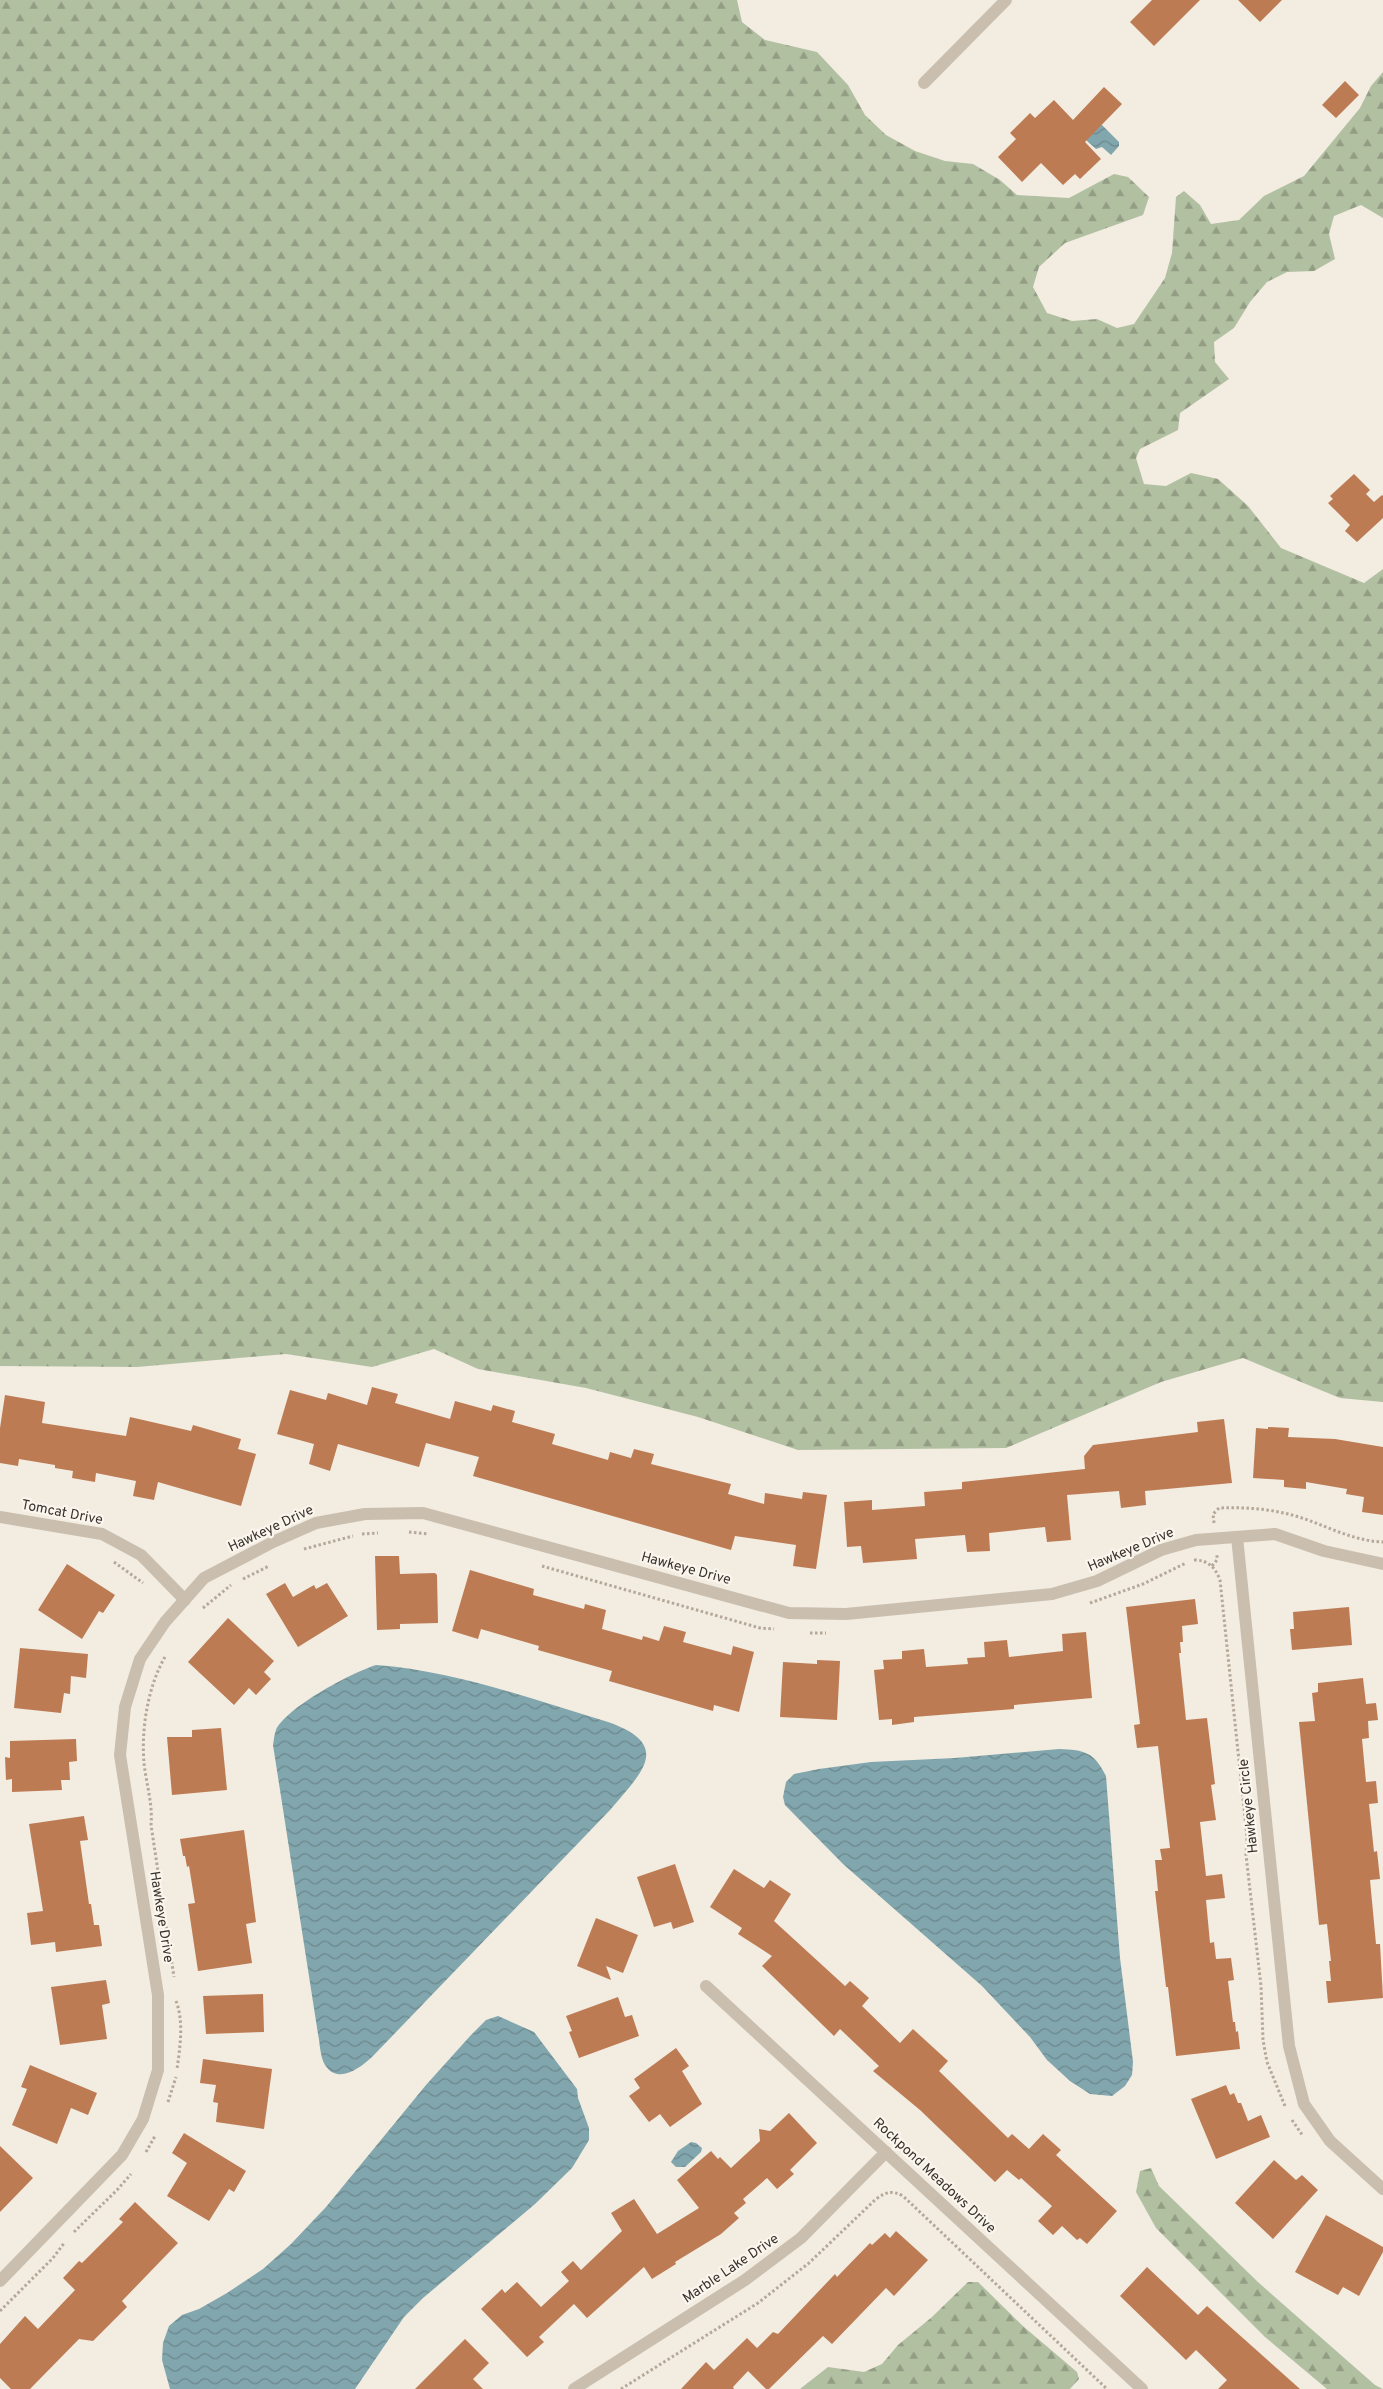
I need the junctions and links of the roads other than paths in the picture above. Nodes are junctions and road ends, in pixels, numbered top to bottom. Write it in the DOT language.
graph roads {
  1 [pos="1006,0"];
  2 [pos="924,83"];
  3 [pos="0,1517"];
  4 [pos="1237,1537"];
  5 [pos="1383,1564"];
  6 [pos="185,1600"];
  7 [pos="706,1986"];
  8 [pos="886,2152"];
  9 [pos="1383,2189"];
  10 [pos="0,2282"];
  11 [pos="574,2389"];
  12 [pos="1142,2389"];
  1 -- 2 [label="street"];
  3 -- 6 [label="street, Tomcat Drive"];
  4 -- 5 [label="street"];
  4 -- 6 [label="street, Hawkeye Drive"];
  4 -- 9 [label="street, Hawkeye Circle"];
  6 -- 10 [label="street, Hawkeye Drive"];
  7 -- 8 [label="street, Rockpond Meadows Drive"];
  8 -- 11 [label="street, Marble Lake Drive"];
  8 -- 12 [label="street, Rockpond Meadows Drive"];
}
